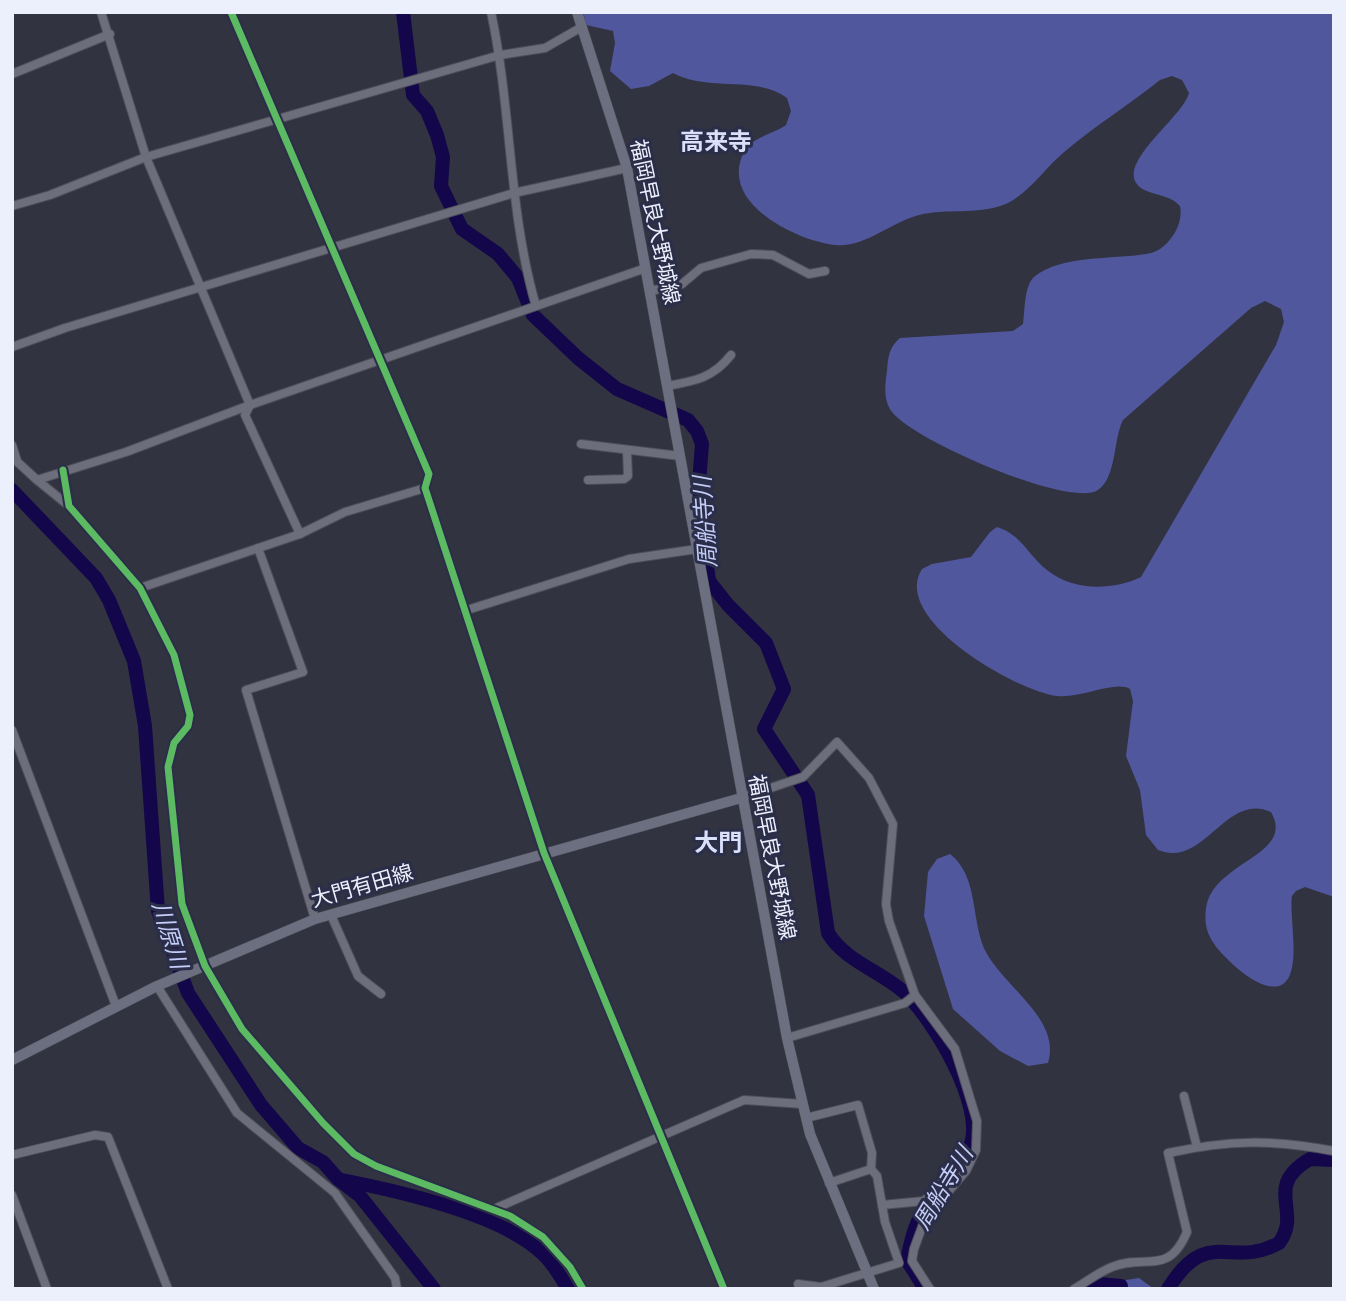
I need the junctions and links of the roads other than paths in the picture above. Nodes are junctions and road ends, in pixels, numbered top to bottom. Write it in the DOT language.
graph roads {
  1 [pos="101,12"];
  2 [pos="231,12"];
  3 [pos="491,12"];
  4 [pos="577,12"];
  5 [pos="580,28"];
  6 [pos="110,34"];
  7 [pos="500,55"];
  8 [pos="12,74"];
  9 [pos="277,118"];
  10 [pos="146,157"];
  11 [pos="627,168"];
  12 [pos="513,193"];
  13 [pos="12,206"];
  14 [pos="333,247"];
  15 [pos="646,268"];
  16 [pos="825,271"];
  17 [pos="201,288"];
  18 [pos="650,291"];
  19 [pos="536,306"];
  20 [pos="12,347"];
  21 [pos="731,355"];
  22 [pos="382,359"];
  23 [pos="667,386"];
  24 [pos="250,405"];
  25 [pos="581,444"];
  26 [pos="12,445"];
  27 [pos="627,451"];
  28 [pos="680,456"];
  29 [pos="15,459"];
  30 [pos="63,470"];
  31 [pos="37,480"];
  32 [pos="588,480"];
  33 [pos="425,488"];
  34 [pos="69,506"];
  35 [pos="300,534"];
  36 [pos="258,548"];
  37 [pos="697,550"];
  38 [pos="140,589"];
  39 [pos="464,611"];
  40 [pos="12,730"];
  41 [pos="741,798"];
  42 [pos="544,853"];
  43 [pos="331,915"];
  44 [pos="316,919"];
  45 [pos="200,968"];
  46 [pos="157,986"];
  47 [pos="381,995"];
  48 [pos="915,995"];
  49 [pos="116,1006"];
  50 [pos="787,1038"];
  51 [pos="12,1060"];
  52 [pos="1184,1096"];
  53 [pos="803,1104"];
  54 [pos="806,1118"];
  55 [pos="661,1136"];
  56 [pos="1197,1147"];
  57 [pos="1334,1151"];
  58 [pos="12,1155"];
  59 [pos="957,1159"];
  60 [pos="872,1169"];
  61 [pos="829,1183"];
  62 [pos="12,1195"];
  63 [pos="882,1205"];
  64 [pos="929,1205"];
  65 [pos="494,1209"];
  66 [pos="867,1273"];
  67 [pos="798,1284"];
  68 [pos="47,1289"];
  69 [pos="168,1289"];
  70 [pos="397,1289"];
  71 [pos="583,1289"];
  72 [pos="724,1289"];
  73 [pos="874,1289"];
  74 [pos="930,1289"];
  75 [pos="1074,1289"];
  1 -- 6 [label="street"];
  2 -- 9 [label="street"];
  3 -- 7 [label="street"];
  4 -- 5 [label="main road, 福岡早良大野城線"];
  5 -- 7 [label="street"];
  5 -- 11 [label="main road, 福岡早良大野城線"];
  6 -- 8 [label="street"];
  6 -- 10 [label="street"];
  7 -- 9 [label="street"];
  7 -- 12 [label="street"];
  9 -- 10 [label="street"];
  9 -- 14 [label="street"];
  10 -- 13 [label="street"];
  10 -- 17 [label="street"];
  11 -- 12 [label="street"];
  11 -- 15 [label="main road, 福岡早良大野城線"];
  12 -- 14 [label="street"];
  12 -- 19 [label="street"];
  14 -- 17 [label="street"];
  14 -- 22 [label="street"];
  15 -- 18 [label="main road, 福岡早良大野城線"];
  15 -- 19 [label="street"];
  16 -- 18 [label="street"];
  17 -- 20 [label="street"];
  17 -- 24 [label="street"];
  18 -- 23 [label="main road, 福岡早良大野城線"];
  19 -- 22 [label="street"];
  21 -- 23 [label="street"];
  22 -- 24 [label="street"];
  22 -- 33 [label="street"];
  23 -- 28 [label="main road, 福岡早良大野城線"];
  24 -- 30 [label="street"];
  24 -- 35 [label="street"];
  25 -- 27 [label="street"];
  26 -- 29 [label="street"];
  27 -- 28 [label="street"];
  27 -- 32 [label="street"];
  28 -- 37 [label="main road, 福岡早良大野城線"];
  29 -- 31 [label="street"];
  30 -- 31 [label="street"];
  30 -- 34 [label="street"];
  31 -- 34 [label="street"];
  33 -- 35 [label="street"];
  33 -- 39 [label="street"];
  34 -- 38 [label="street"];
  35 -- 36 [label="street"];
  36 -- 38 [label="street"];
  36 -- 44 [label="street"];
  37 -- 39 [label="street"];
  37 -- 41 [label="main road, 福岡早良大野城線"];
  38 -- 45 [label="street"];
  39 -- 42 [label="street"];
  40 -- 49 [label="street"];
  41 -- 42 [label="main road, 大門有田線"];
  41 -- 48 [label="street"];
  41 -- 50 [label="main road, 福岡早良大野城線"];
  42 -- 43 [label="main road, 大門有田線"];
  42 -- 55 [label="street"];
  43 -- 44 [label="main road, 大門有田線"];
  43 -- 47 [label="street"];
  44 -- 45 [label="main road, 大門有田線"];
  45 -- 46 [label="main road, 大門有田線"];
  45 -- 65 [label="street"];
  46 -- 49 [label="main road, 大門有田線"];
  46 -- 70 [label="street"];
  48 -- 50 [label="street"];
  48 -- 64 [label="street"];
  49 -- 51 [label="main road, 大門有田線"];
  50 -- 53 [label="main road, 福岡早良大野城線"];
  52 -- 56 [label="street"];
  53 -- 54 [label="main road, 福岡早良大野城線"];
  53 -- 55 [label="street"];
  54 -- 60 [label="street"];
  54 -- 61 [label="main road, 福岡早良大野城線"];
  55 -- 65 [label="street"];
  55 -- 72 [label="street"];
  56 -- 57 [label="street"];
  56 -- 75 [label="street"];
  58 -- 69 [label="street"];
  59 -- 64 [label="street"];
  60 -- 61 [label="street"];
  60 -- 63 [label="street"];
  61 -- 66 [label="main road, 福岡早良大野城線"];
  62 -- 68 [label="street"];
  63 -- 64 [label="street"];
  63 -- 66 [label="street"];
  64 -- 74 [label="street"];
  65 -- 71 [label="street"];
  66 -- 67 [label="street"];
  66 -- 73 [label="main road, 福岡早良大野城線"];
}
